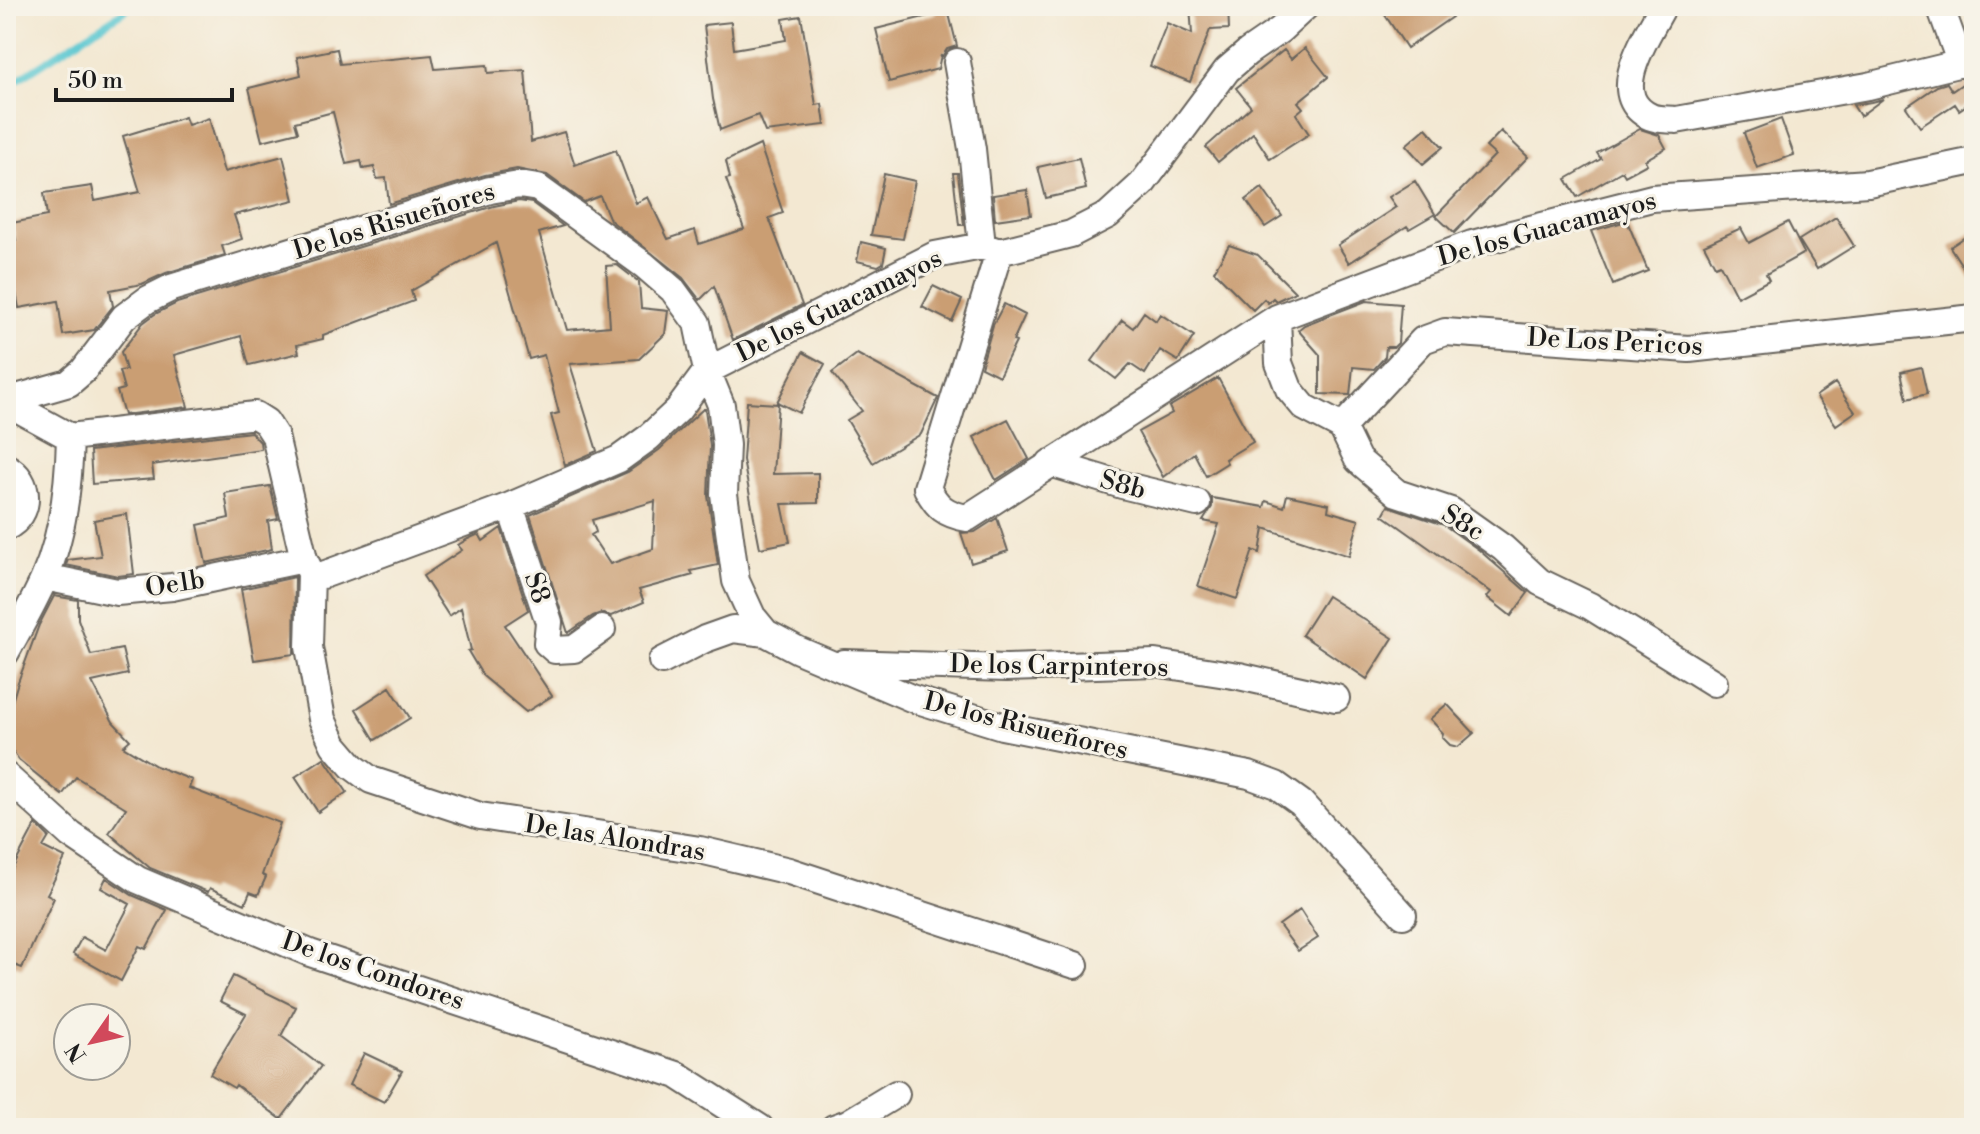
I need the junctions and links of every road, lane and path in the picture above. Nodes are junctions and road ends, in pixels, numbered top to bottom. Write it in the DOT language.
graph roads {
  1 [pos="1306,6"];
  2 [pos="1663,6"];
  3 [pos="1940,6"];
  4 [pos="957,62"];
  5 [pos="1968,62"];
  6 [pos="1974,161"];
  7 [pos="990,249"];
  8 [pos="1277,318"];
  9 [pos="1974,318"];
  10 [pos="707,371"];
  11 [pos="6,401"];
  12 [pos="1342,427"];
  13 [pos="70,437"];
  14 [pos="1050,463"];
  15 [pos="6,467"];
  16 [pos="1197,503"];
  17 [pos="510,506"];
  18 [pos="6,527"];
  19 [pos="308,566"];
  20 [pos="45,577"];
  21 [pos="602,629"];
  22 [pos="766,633"];
  23 [pos="6,652"];
  24 [pos="662,661"];
  25 [pos="828,662"];
  26 [pos="1714,683"];
  27 [pos="1336,698"];
  28 [pos="6,776"];
  29 [pos="1403,915"];
  30 [pos="1075,965"];
  31 [pos="896,1094"];
  32 [pos="760,1128"];
  33 [pos="834,1128"];
  1 -- 7 [label="street"];
  2 -- 5 [label="street"];
  3 -- 5 [label="street"];
  4 -- 7 [label="street"];
  6 -- 8 [label="street, De los Guacamayos"];
  7 -- 10 [label="street, De los Guacamayos"];
  7 -- 14 [label="street, De los Guacamayos"];
  8 -- 12 [label="street"];
  8 -- 14 [label="street, De los Guacamayos"];
  9 -- 12 [label="street, De Los Pericos"];
  10 -- 11 [label="street, De los Risueñores"];
  10 -- 17 [label="street, De los Guacamayos"];
  10 -- 22 [label="street, De los Risueñores"];
  11 -- 13 [label="street"];
  12 -- 26 [label="street, S8c"];
  13 -- 19 [label="street"];
  13 -- 20 [label="street"];
  14 -- 16 [label="street, S8b"];
  15 -- 18 [label="street"];
  17 -- 19 [label="street, De los Guacamayos"];
  17 -- 21 [label="street, S8"];
  19 -- 20 [label="street, Oe1b"];
  19 -- 30 [label="street, De las Alondras"];
  20 -- 23 [label="street"];
  22 -- 24 [label="street"];
  22 -- 25 [label="street, De los Risueñores"];
  25 -- 27 [label="street, De los Carpinteros"];
  25 -- 29 [label="street, De los Risueñores"];
  28 -- 32 [label="street, De los Condores"];
  31 -- 33 [label="street"];
}
